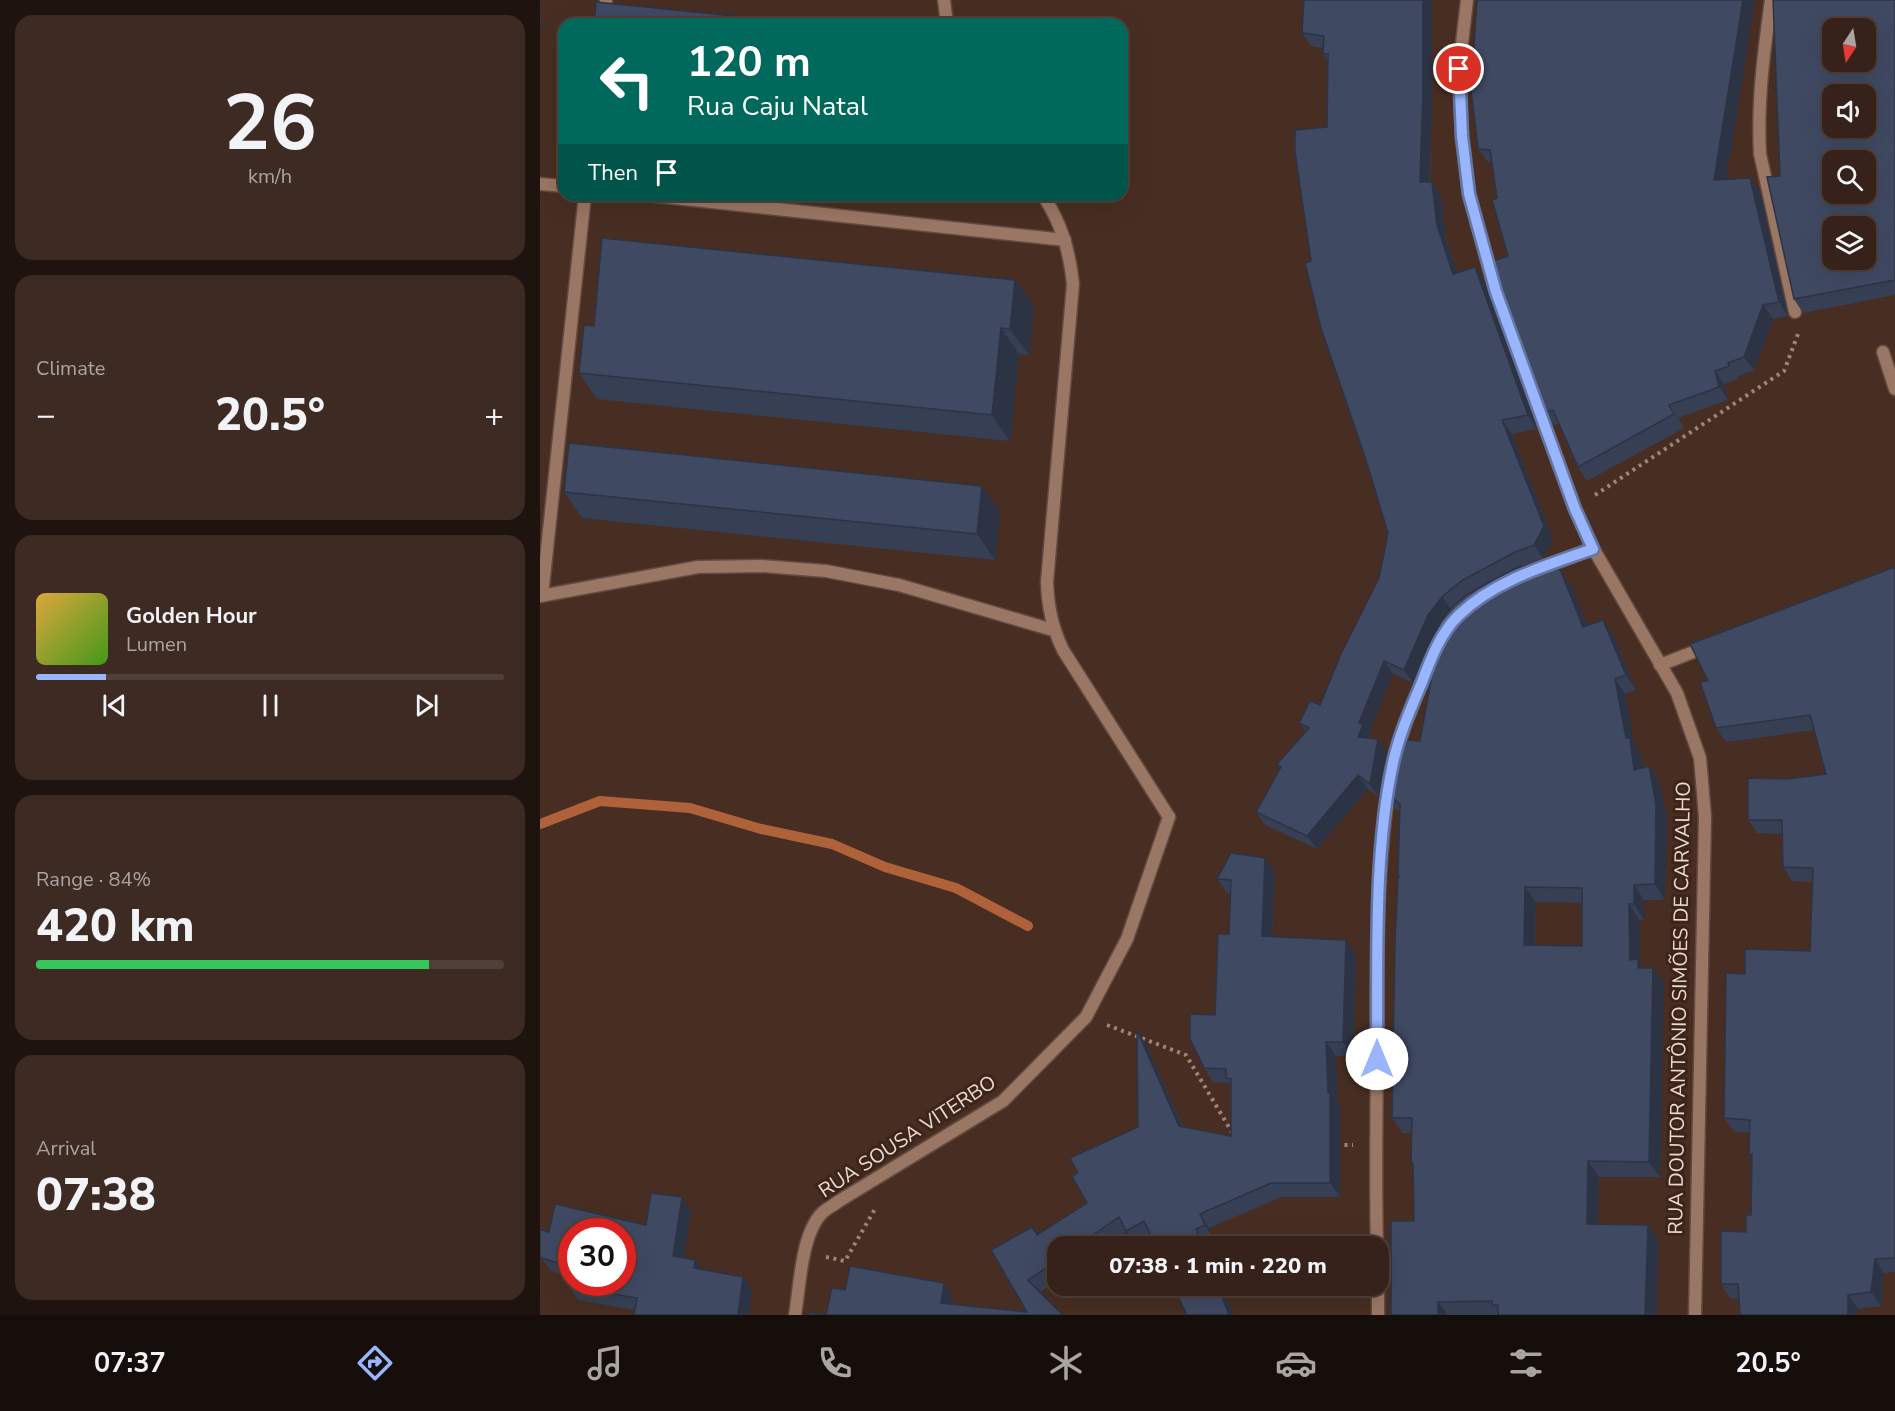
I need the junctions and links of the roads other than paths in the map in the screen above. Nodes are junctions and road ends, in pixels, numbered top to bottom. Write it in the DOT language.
graph roads {
  1 [pos="606,0"];
  2 [pos="944,0"];
  3 [pos="1467,0"];
  4 [pos="1771,0"];
  5 [pos="604,18"];
  6 [pos="946,18"];
  7 [pos="540,184"];
  8 [pos="558,186"];
  9 [pos="584,201"];
  10 [pos="703,201"];
  11 [pos="1046,201"];
  12 [pos="1065,240"];
  13 [pos="1795,312"];
  14 [pos="1883,352"];
  15 [pos="1895,389"];
  16 [pos="1593,549"];
  17 [pos="1504,585"];
  18 [pos="541,596"];
  19 [pos="1053,630"];
  20 [pos="1714,644"];
  21 [pos="1432,658"];
  22 [pos="1660,665"];
  23 [pos="1377,1236"];
  24 [pos="1378,1296"];
  25 [pos="795,1315"];
  26 [pos="1378,1315"];
  27 [pos="1695,1315"];
  1 -- 5 [label="street"];
  2 -- 6 [label="street"];
  3 -- 16 [label="street, RUA DOUTOR ANTÔNIO SIMÕES DE CARVALHO"];
  4 -- 13 [label="street"];
  7 -- 8 [label="street"];
  9 -- 18 [label="street"];
  10 -- 12 [label="street"];
  11 -- 12 [label="street"];
  12 -- 19 [label="street"];
  14 -- 15 [label="street"];
  16 -- 17 [label="street"];
  16 -- 22 [label="street, RUA DOUTOR ANTÔNIO SIMÕES DE CARVALHO"];
  18 -- 19 [label="street"];
  19 -- 25 [label="street, RUA SOUSA VITERBO"];
  20 -- 22 [label="street"];
  21 -- 23 [label="street"];
  22 -- 27 [label="street, RUA DOUTOR ANTÔNIO SIMÕES DE CARVALHO"];
  24 -- 26 [label="street"];
}
